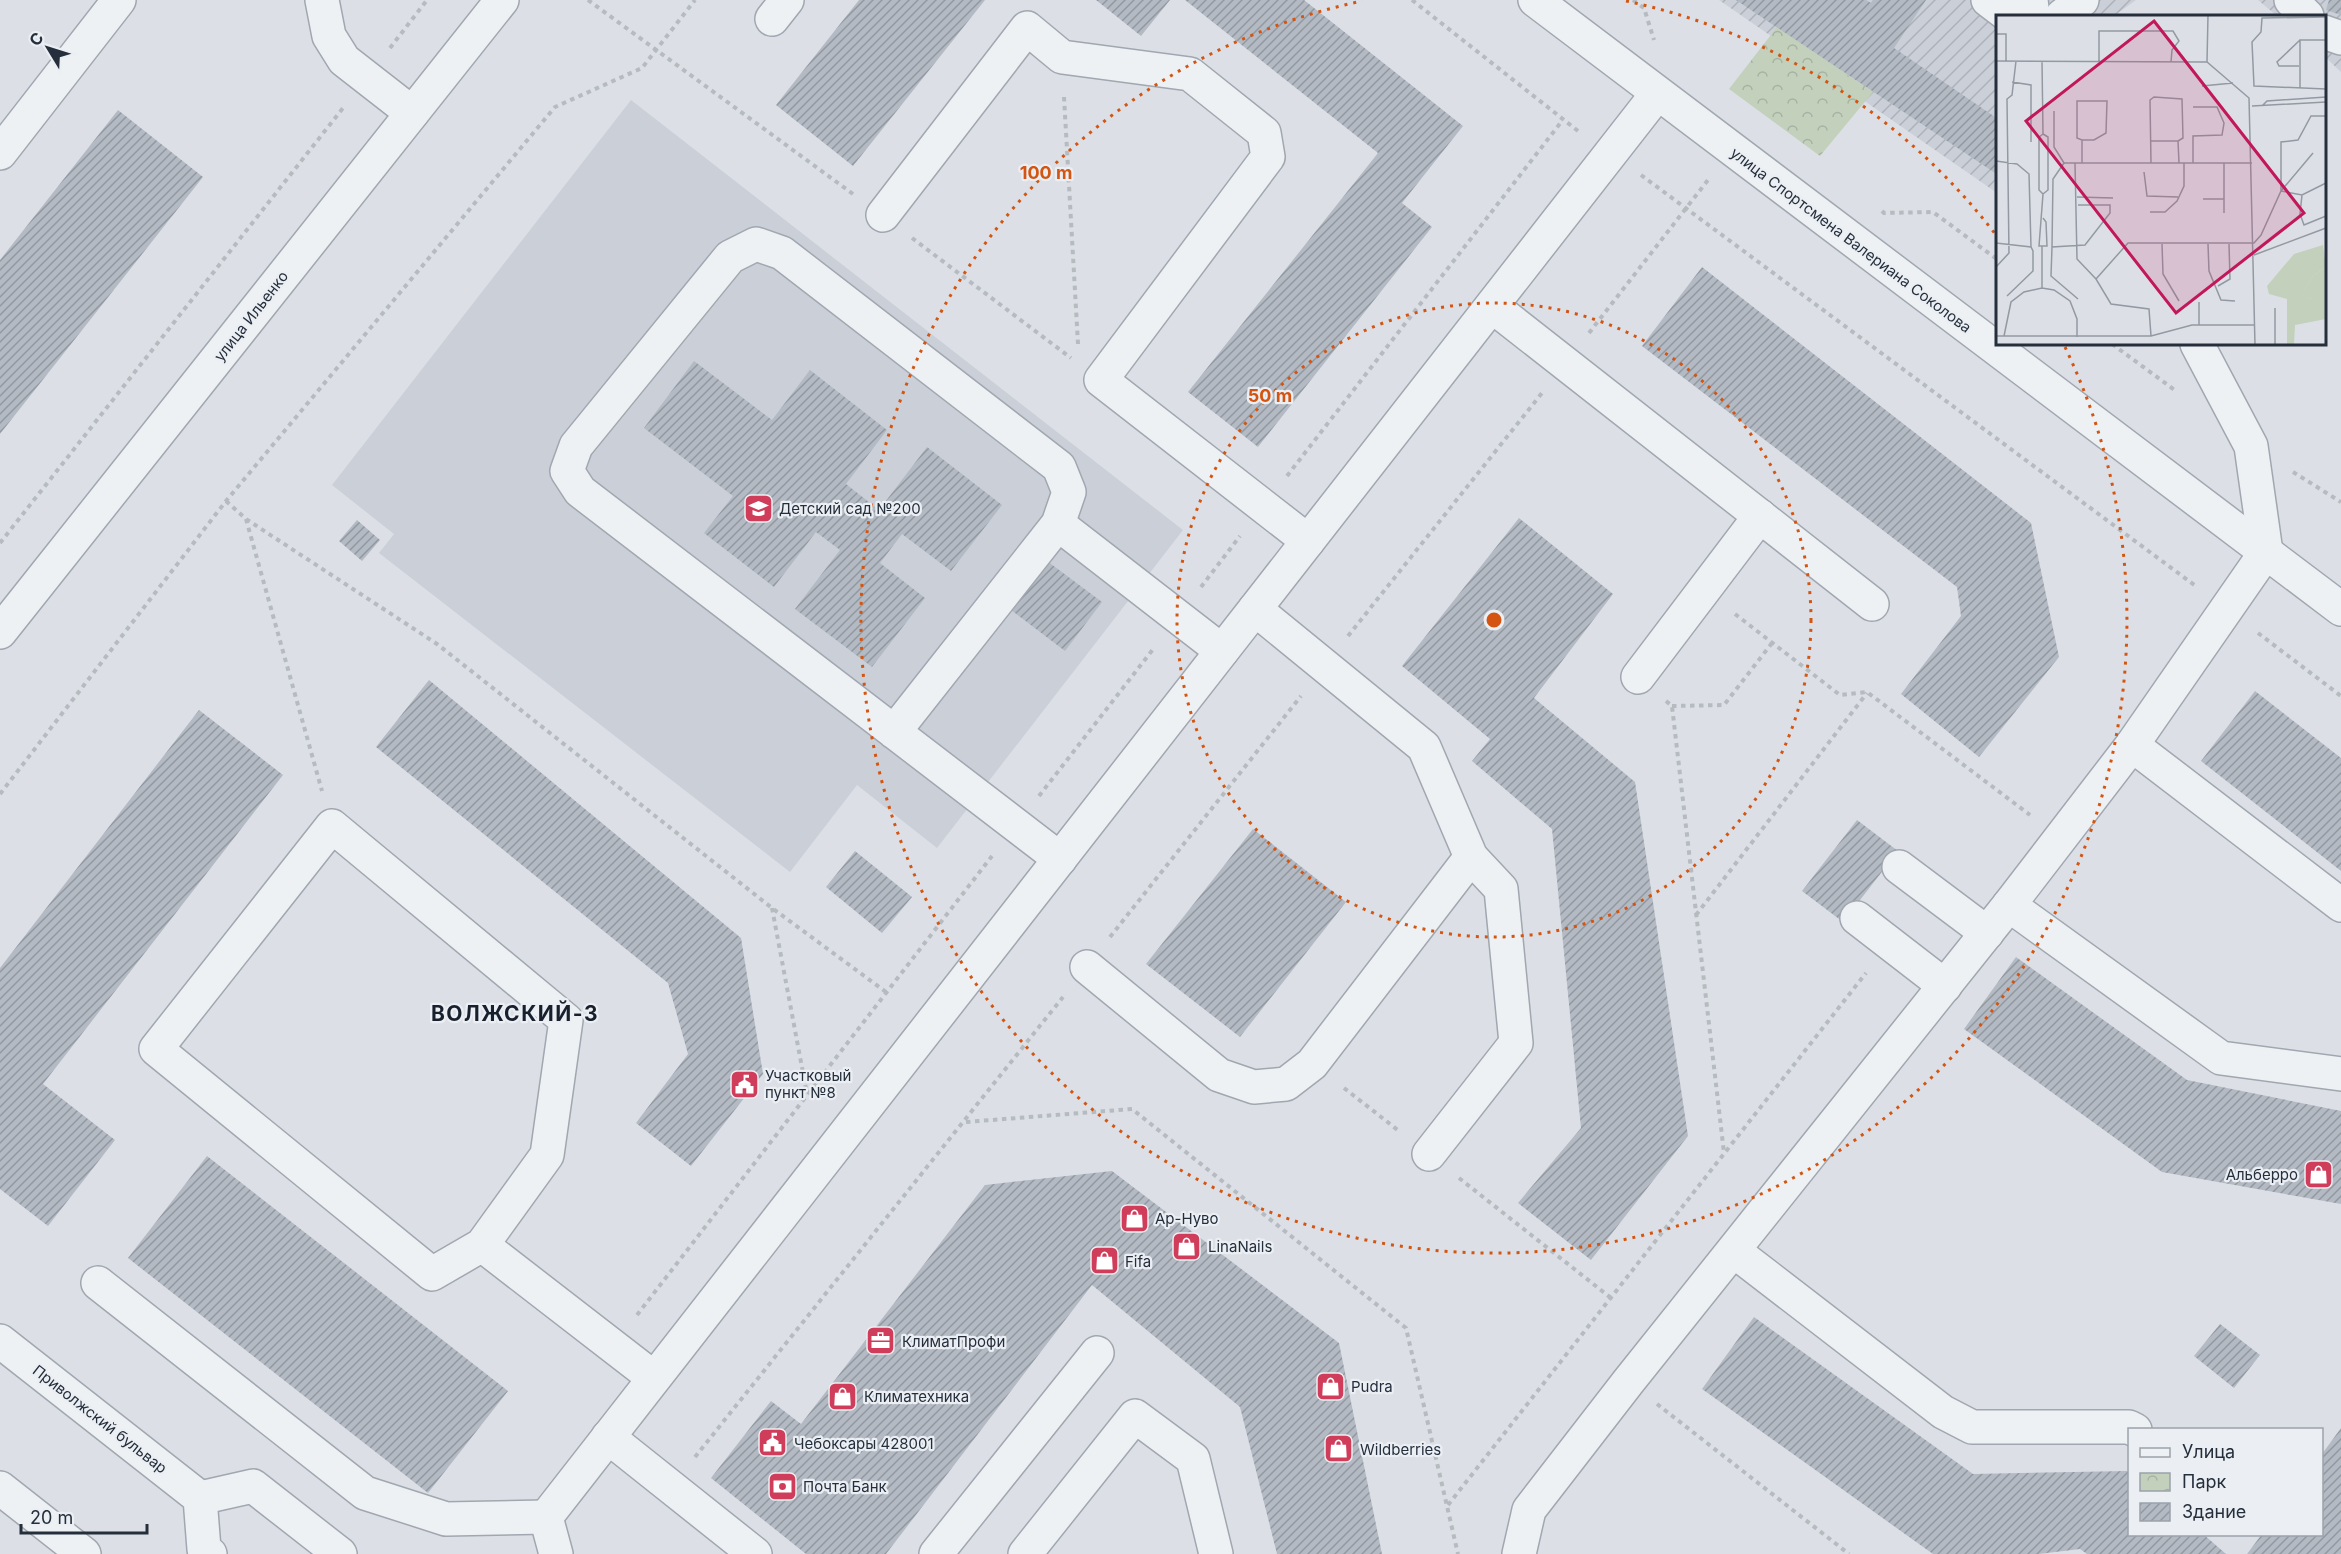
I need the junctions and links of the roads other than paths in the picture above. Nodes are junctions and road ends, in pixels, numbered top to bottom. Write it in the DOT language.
graph roads {
  1 [pos="119,0"];
  2 [pos="322,0"];
  3 [pos="502,0"];
  4 [pos="1536,0"];
  5 [pos="1988,0"];
  6 [pos="2031,0"];
  7 [pos="2082,0"];
  8 [pos="2291,0"];
  9 [pos="2008,15"];
  10 [pos="2033,15"];
  11 [pos="2063,15"];
  12 [pos="2306,15"];
  13 [pos="2326,32"];
  14 [pos="2341,38"];
  15 [pos="1657,93"];
  16 [pos="412,113"];
  17 [pos="0,153"];
  18 [pos="883,215"];
  19 [pos="1492,306"];
  20 [pos="2198,345"];
  21 [pos="1760,516"];
  22 [pos="1058,524"];
  23 [pos="1308,542"];
  24 [pos="2266,552"];
  25 [pos="1872,604"];
  26 [pos="1255,609"];
  27 [pos="2341,609"];
  28 [pos="0,632"];
  29 [pos="1222,651"];
  30 [pos="1638,677"];
  31 [pos="894,732"];
  32 [pos="2132,745"];
  33 [pos="1471,857"];
  34 [pos="1060,859"];
  35 [pos="1899,867"];
  36 [pos="2009,905"];
  37 [pos="2341,905"];
  38 [pos="1857,918"];
  39 [pos="1987,933"];
  40 [pos="1087,967"];
  41 [pos="1945,986"];
  42 [pos="2341,1074"];
  43 [pos="1429,1154"];
  44 [pos="482,1245"];
  45 [pos="1734,1251"];
  46 [pos="98,1283"];
  47 [pos="0,1341"];
  48 [pos="1097,1353"];
  49 [pos="654,1378"];
  50 [pos="2131,1428"];
  51 [pos="608,1437"];
  52 [pos="0,1488"];
  53 [pos="200,1498"];
  54 [pos="546,1516"];
  55 [pos="84,1554"];
  56 [pos="210,1554"];
  57 [pos="340,1554"];
  58 [pos="556,1554"];
  59 [pos="755,1554"];
  60 [pos="936,1554"];
  61 [pos="1025,1554"];
  62 [pos="1216,1554"];
  63 [pos="1519,1554"];
  1 -- 17 [label="street"];
  2 -- 16 [label="street"];
  3 -- 16 [label="street, улица Ильенко"];
  4 -- 15 [label="street, улица Спортсмена Валериана Соколова"];
  5 -- 9 [label="street"];
  6 -- 10 [label="street"];
  7 -- 11 [label="street"];
  8 -- 12 [label="street"];
  13 -- 14 [label="street"];
  15 -- 19 [label="street"];
  15 -- 24 [label="street, улица Спортсмена Валериана Соколова"];
  16 -- 28 [label="street, улица Ильенко"];
  18 -- 23 [label="street"];
  19 -- 21 [label="street"];
  19 -- 23 [label="street"];
  20 -- 24 [label="street"];
  21 -- 25 [label="street"];
  21 -- 30 [label="street"];
  22 -- 29 [label="street"];
  22 -- 31 [label="street"];
  22 -- 31 [label="street"];
  23 -- 26 [label="street"];
  24 -- 27 [label="street, улица Спортсмена Валериана Соколова"];
  24 -- 32 [label="street"];
  26 -- 29 [label="street"];
  26 -- 33 [label="street"];
  29 -- 34 [label="street"];
  31 -- 34 [label="street"];
  32 -- 36 [label="street"];
  32 -- 37 [label="street"];
  33 -- 40 [label="street"];
  33 -- 43 [label="street"];
  34 -- 49 [label="street"];
  35 -- 39 [label="street"];
  36 -- 39 [label="street"];
  36 -- 42 [label="street"];
  38 -- 41 [label="street"];
  39 -- 41 [label="street"];
  41 -- 45 [label="street"];
  44 -- 44 [label="street"];
  44 -- 49 [label="street"];
  45 -- 50 [label="street"];
  45 -- 63 [label="street"];
  46 -- 54 [label="street"];
  47 -- 53 [label="street, Приволжский бульвар"];
  48 -- 60 [label="street"];
  49 -- 51 [label="street"];
  51 -- 54 [label="street"];
  51 -- 59 [label="street"];
  52 -- 55 [label="street"];
  53 -- 56 [label="street"];
  53 -- 57 [label="street"];
  54 -- 58 [label="street"];
  61 -- 62 [label="street"];
}
